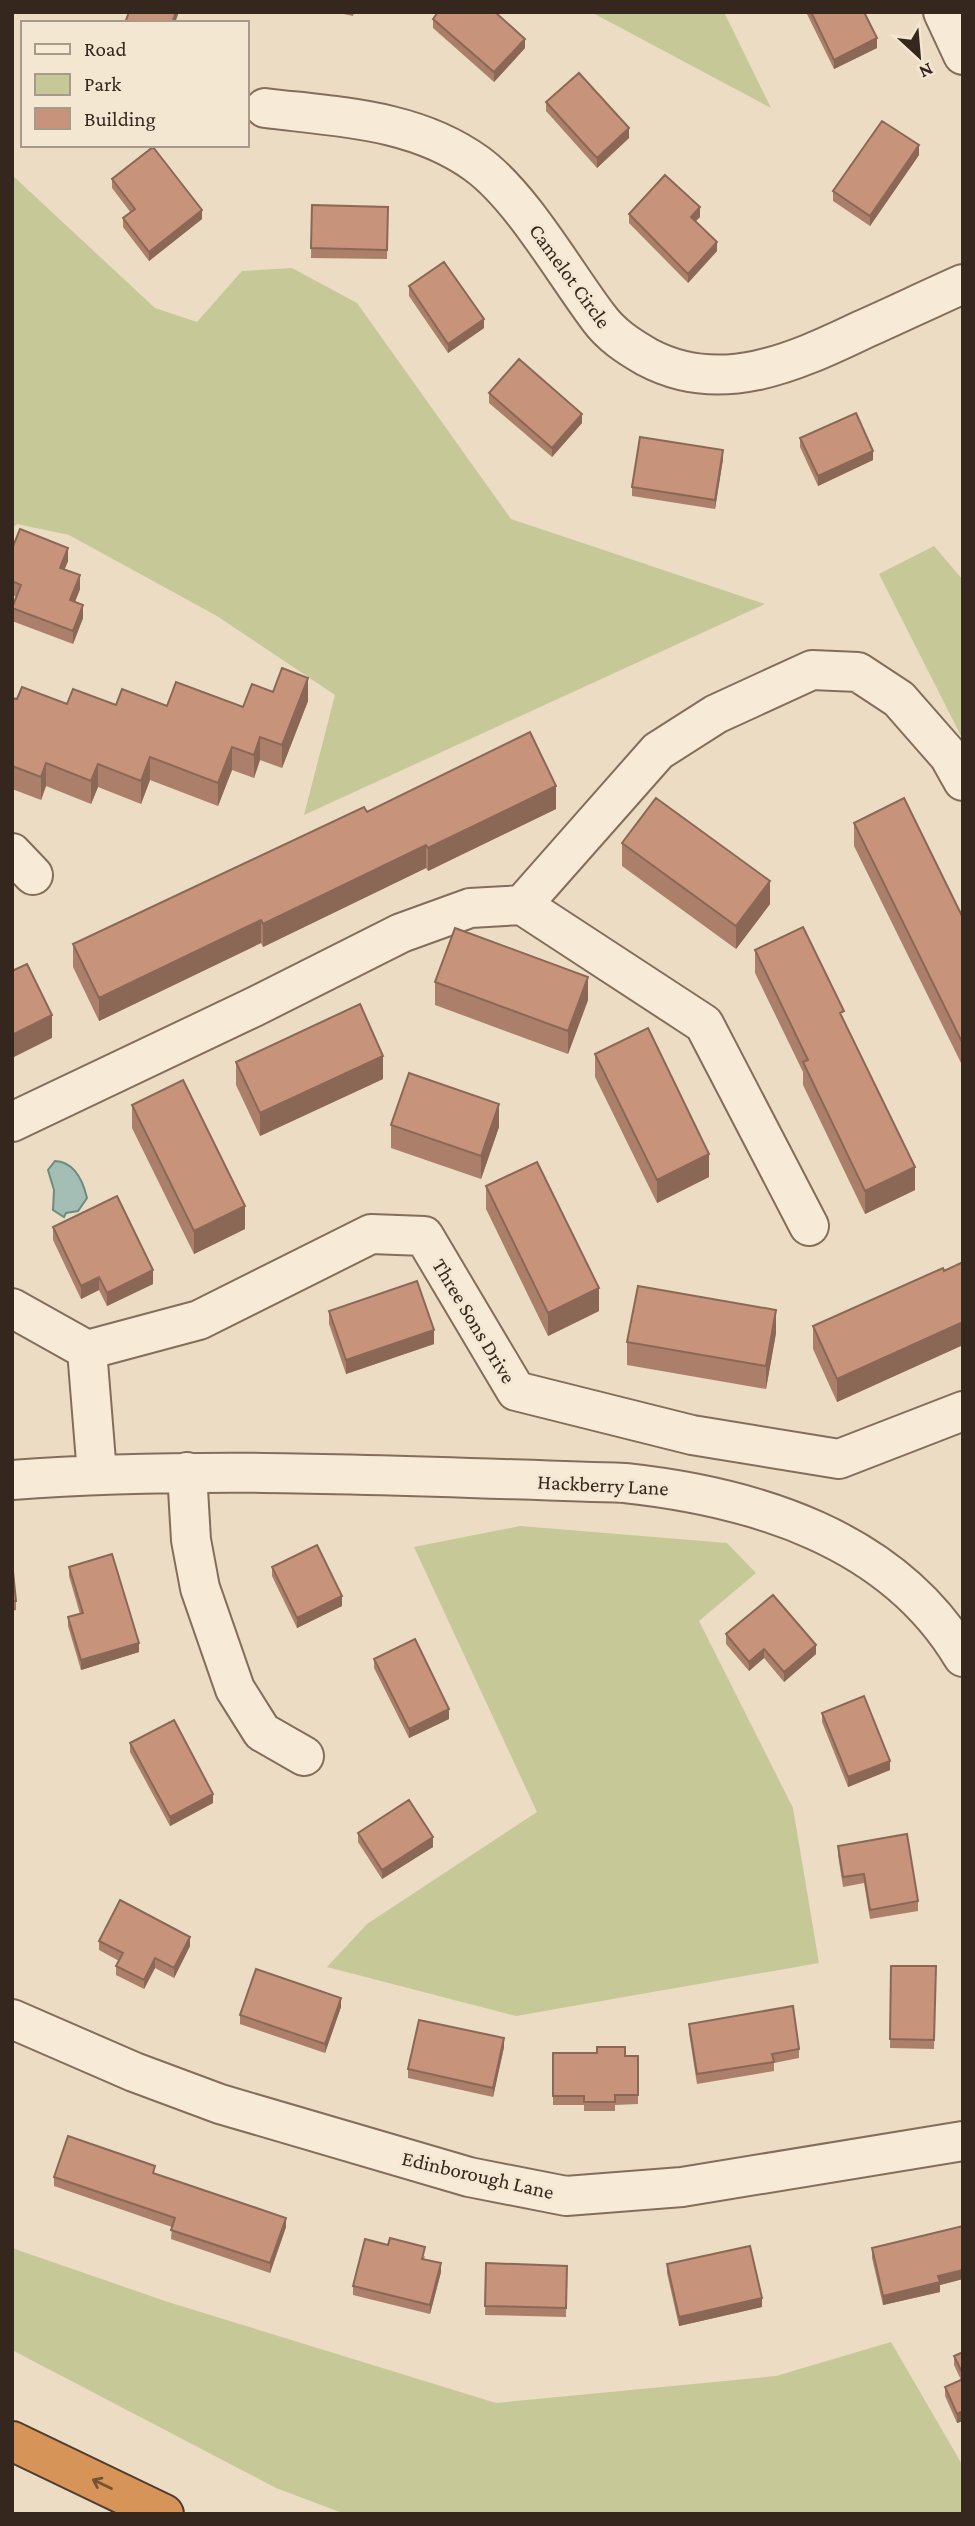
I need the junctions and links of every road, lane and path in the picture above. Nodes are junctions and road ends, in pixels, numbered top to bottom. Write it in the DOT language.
graph roads {
  1 [pos="943,12"];
  2 [pos="963,55"];
  3 [pos="265,108"];
  4 [pos="963,284"];
  5 [pos="963,781"];
  6 [pos="522,905"];
  7 [pos="12,1122"];
  8 [pos="809,1226"];
  9 [pos="12,1308"];
  10 [pos="87,1350"];
  11 [pos="963,1411"];
  12 [pos="187,1472"];
  13 [pos="97,1474"];
  14 [pos="12,1480"];
  15 [pos="963,1657"];
  16 [pos="304,1756"];
  17 [pos="12,2019"];
  18 [pos="963,2141"];
  19 [pos="12,2441"];
  20 [pos="164,2514"];
  1 -- 2 [label="street"];
  3 -- 4 [label="street, Camelot Circle"];
  5 -- 6 [label="street"];
  6 -- 7 [label="street"];
  6 -- 8 [label="street"];
  9 -- 10 [label="street"];
  10 -- 11 [label="street, Three Sons Drive"];
  10 -- 13 [label="street"];
  12 -- 13 [label="street, Hackberry Lane"];
  12 -- 15 [label="street, Hackberry Lane"];
  12 -- 16 [label="street"];
  13 -- 14 [label="street, Hackberry Lane"];
  17 -- 18 [label="street, Edinborough Lane"];
  20 -- 19 [label="highway, one-way"];
}
